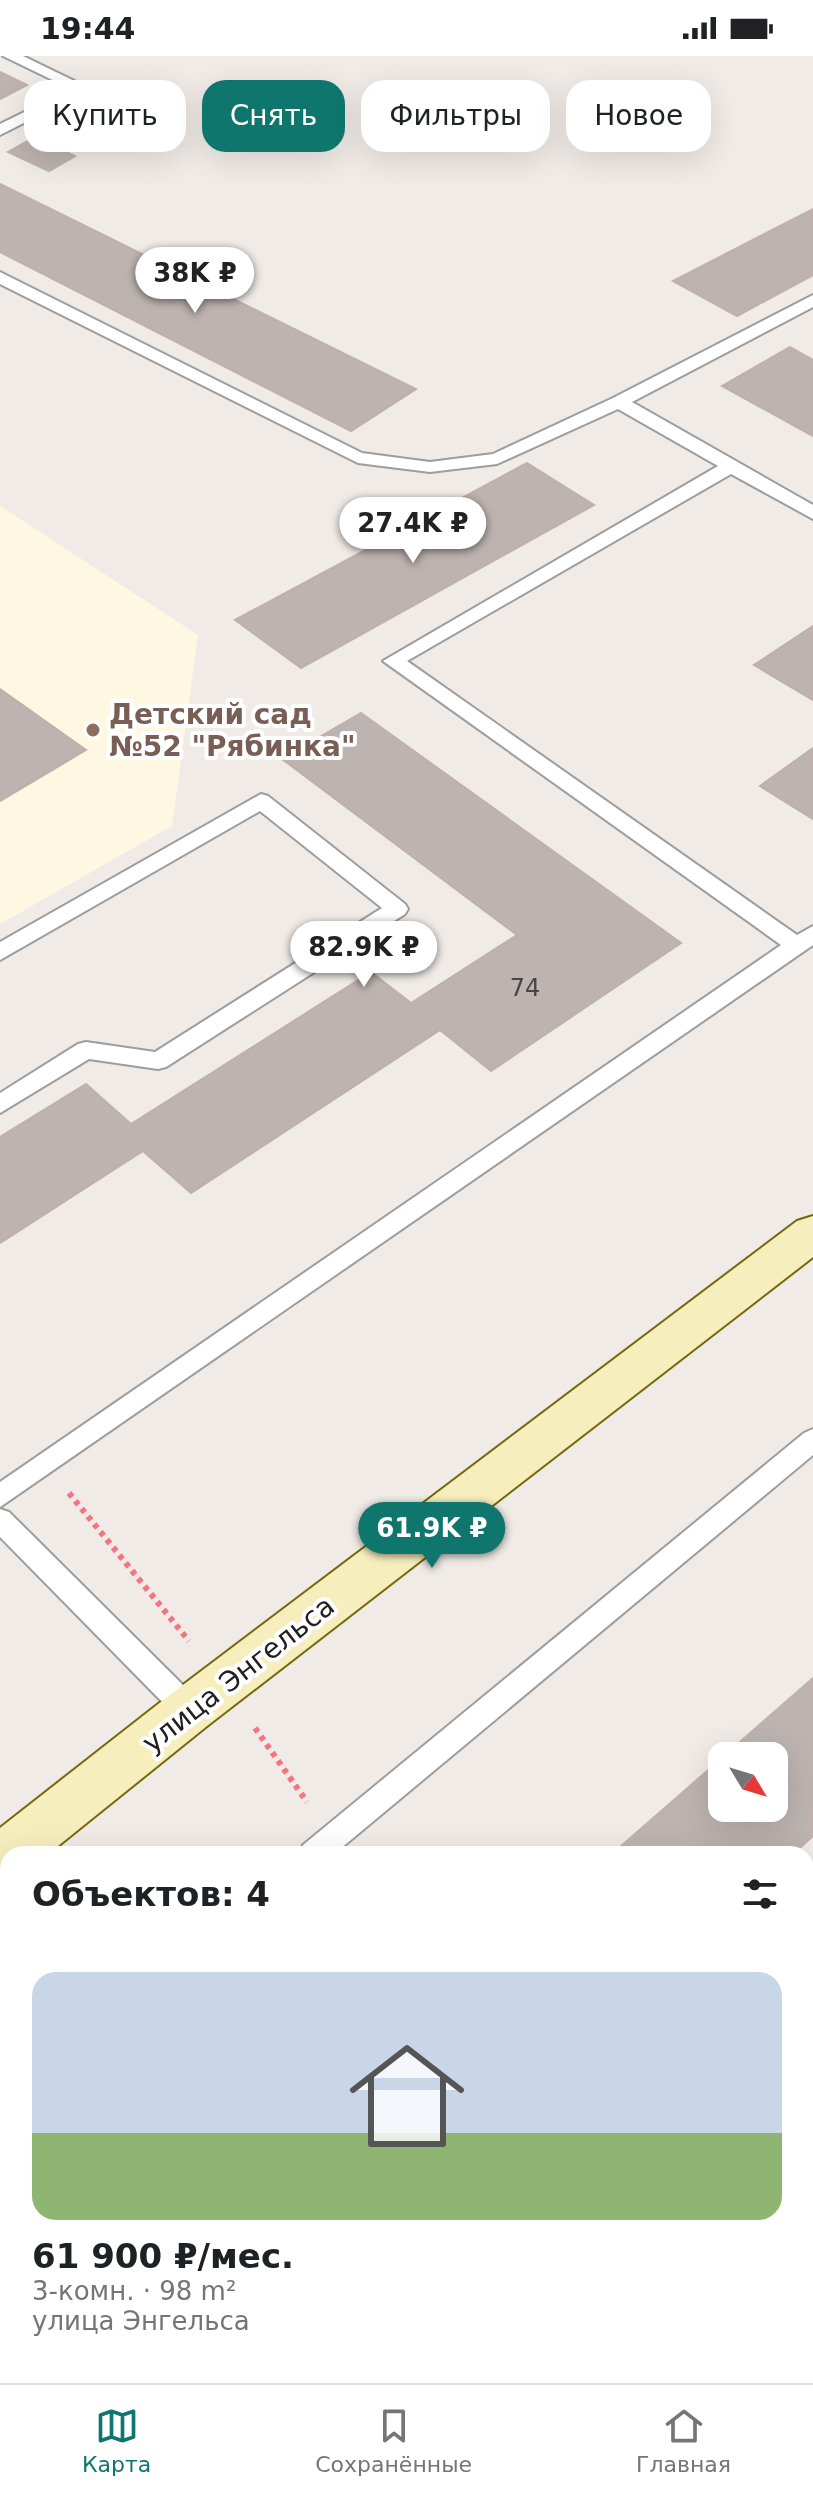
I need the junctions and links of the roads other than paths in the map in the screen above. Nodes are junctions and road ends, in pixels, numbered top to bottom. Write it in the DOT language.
graph roads {
  1 [pos="11,56"];
  2 [pos="0,130"];
  3 [pos="0,277"];
  4 [pos="813,300"];
  5 [pos="619,402"];
  6 [pos="731,466"];
  7 [pos="813,513"];
  8 [pos="805,940"];
  9 [pos="0,952"];
  10 [pos="0,1104"];
  11 [pos="813,1233"];
  12 [pos="813,1440"];
  13 [pos="0,1496"];
  14 [pos="0,1520"];
  15 [pos="189,1710"];
  16 [pos="18,1846"];
  17 [pos="323,1846"];
  1 -- 2 [label="lane"];
  3 -- 5 [label="lane"];
  4 -- 5 [label="lane"];
  5 -- 6 [label="lane"];
  6 -- 7 [label="lane"];
  6 -- 8 [label="lane"];
  8 -- 13 [label="lane"];
  9 -- 10 [label="lane"];
  11 -- 15 [label="street, улица Энгельса"];
  12 -- 17 [label="lane"];
  14 -- 15 [label="lane"];
  15 -- 16 [label="street, улица Энгельса"];
}
